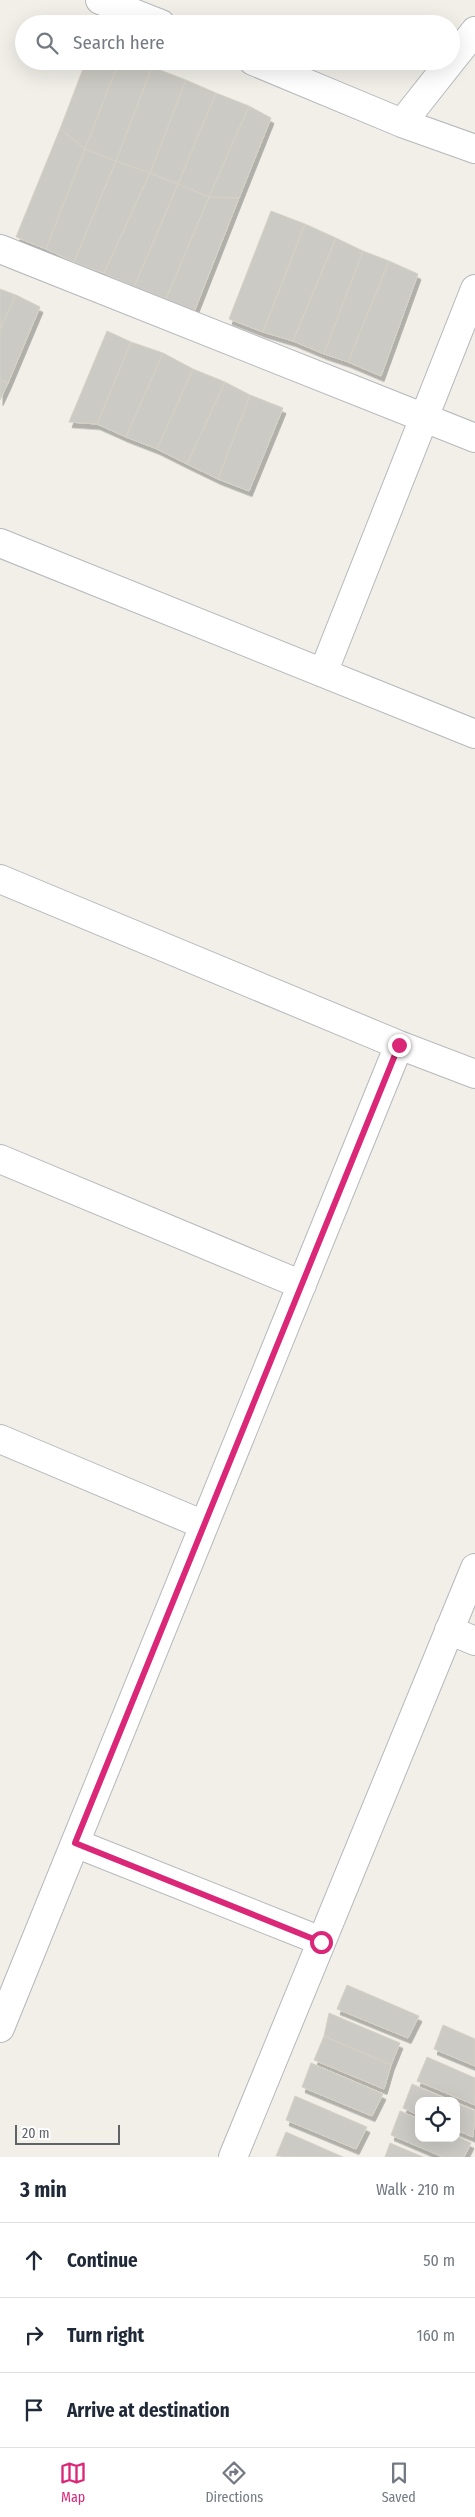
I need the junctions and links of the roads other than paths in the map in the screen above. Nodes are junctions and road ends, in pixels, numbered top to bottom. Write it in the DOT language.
graph roads {
  1 [pos="100,0"];
  2 [pos="151,13"];
  3 [pos="475,31"];
  4 [pos="460,50"];
  5 [pos="274,70"];
  6 [pos="444,70"];
  7 [pos="402,123"];
  8 [pos="475,149"];
  9 [pos="0,249"];
  10 [pos="475,289"];
  11 [pos="424,418"];
  12 [pos="475,438"];
  13 [pos="0,543"];
  14 [pos="322,672"];
  15 [pos="475,734"];
  16 [pos="0,879"];
  17 [pos="399,1045"];
  18 [pos="475,1074"];
  19 [pos="0,1159"];
  20 [pos="302,1285"];
  21 [pos="0,1439"];
  22 [pos="204,1526"];
  23 [pos="475,1568"];
  24 [pos="449,1630"];
  25 [pos="475,1642"];
  26 [pos="75,1843"];
  27 [pos="321,1942"];
  28 [pos="0,2028"];
  29 [pos="233,2157"];
  1 -- 2 [label="street"];
  3 -- 4 [label="street"];
  5 -- 7 [label="street"];
  6 -- 7 [label="street"];
  7 -- 8 [label="street"];
  9 -- 11 [label="street"];
  10 -- 11 [label="street"];
  11 -- 12 [label="street"];
  11 -- 14 [label="street"];
  13 -- 14 [label="street"];
  14 -- 15 [label="street"];
  16 -- 17 [label="street"];
  17 -- 18 [label="street"];
  17 -- 20 [label="street"];
  19 -- 20 [label="street"];
  20 -- 22 [label="street"];
  21 -- 22 [label="street"];
  22 -- 26 [label="street"];
  23 -- 24 [label="street"];
  24 -- 25 [label="street"];
  24 -- 27 [label="street"];
  26 -- 27 [label="street"];
  26 -- 28 [label="street"];
  27 -- 29 [label="street"];
}
